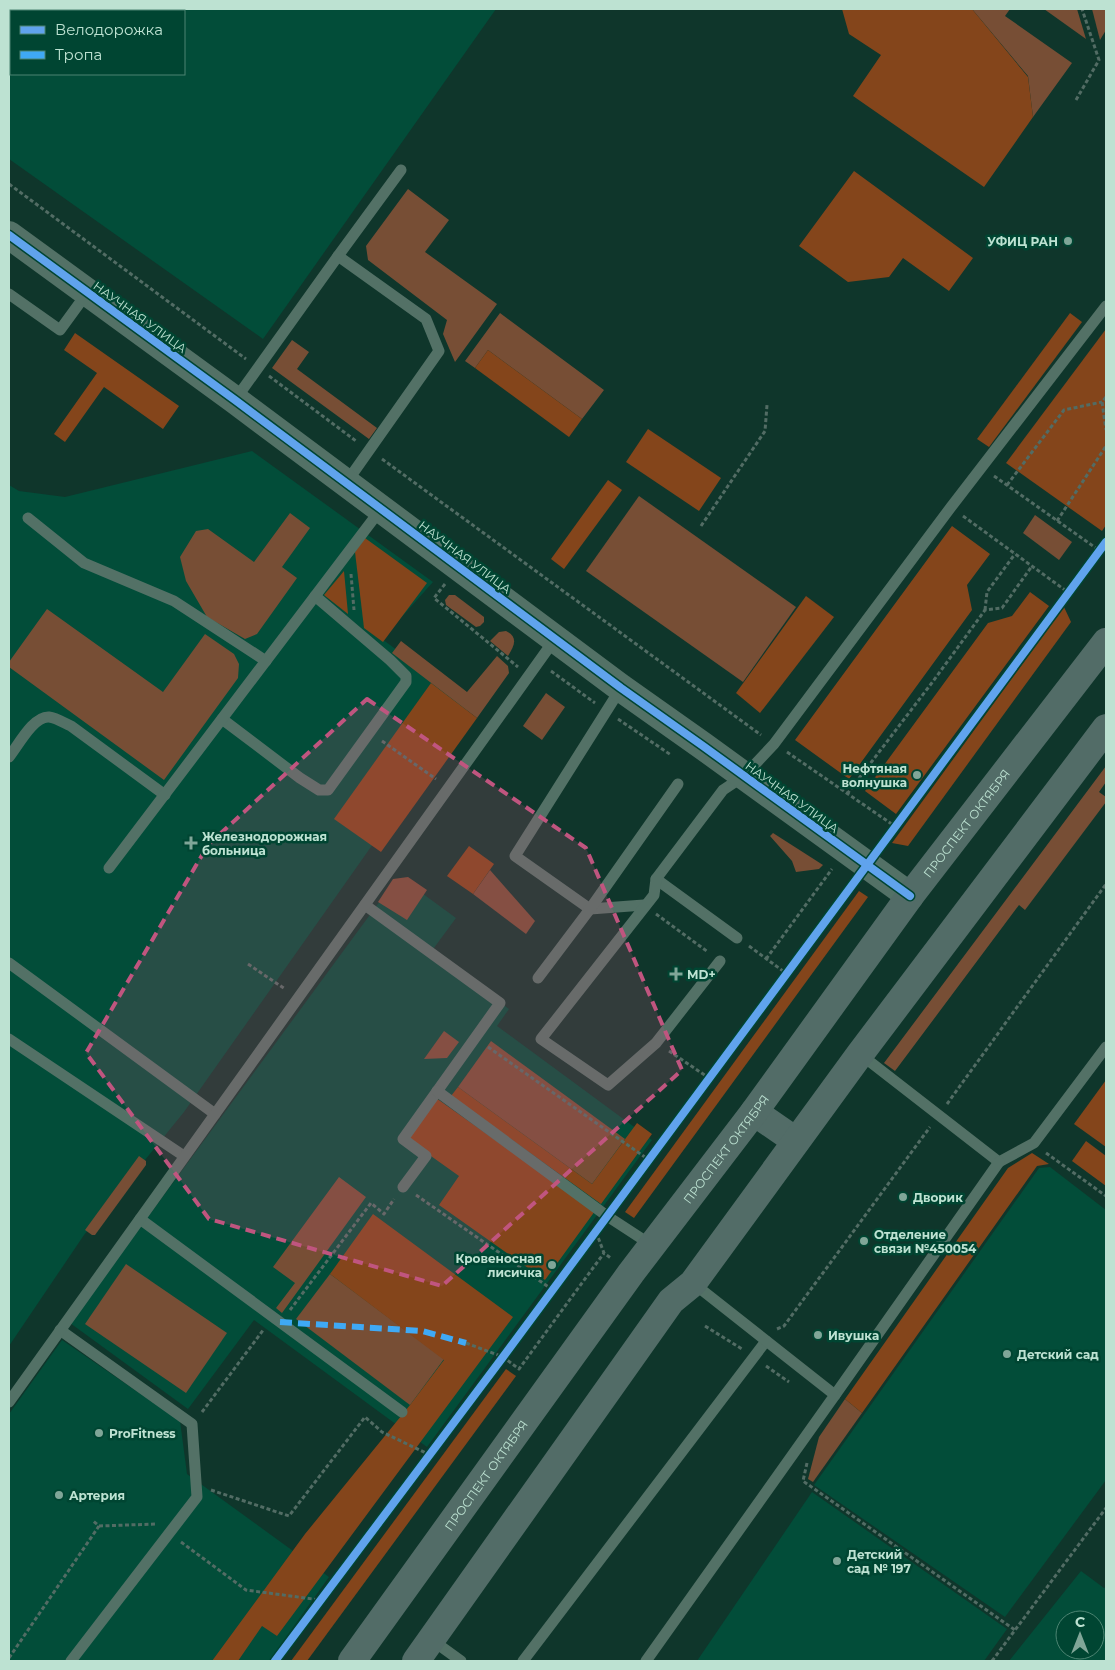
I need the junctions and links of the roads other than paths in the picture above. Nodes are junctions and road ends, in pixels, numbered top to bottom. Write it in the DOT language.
graph roads {
  1 [pos="401,170"];
  2 [pos="9,235"];
  3 [pos="338,256"];
  4 [pos="87,293"];
  5 [pos="9,294"];
  6 [pos="1106,306"];
  7 [pos="235,400"];
  8 [pos="346,483"];
  9 [pos="381,509"];
  10 [pos="28,518"];
  11 [pos="315,596"];
  12 [pos="555,639"];
  13 [pos="1106,642"];
  14 [pos="266,661"];
  15 [pos="621,688"];
  16 [pos="222,719"];
  17 [pos="1106,728"];
  18 [pos="9,758"];
  19 [pos="744,776"];
  20 [pos="678,784"];
  21 [pos="165,795"];
  22 [pos="109,868"];
  23 [pos="656,879"];
  24 [pos="910,896"];
  25 [pos="365,905"];
  26 [pos="644,905"];
  27 [pos="590,909"];
  28 [pos="738,938"];
  29 [pos="720,961"];
  30 [pos="9,963"];
  31 [pos="538,978"];
  32 [pos="9,1039"];
  33 [pos="1106,1047"];
  34 [pos="860,1054"];
  35 [pos="437,1091"];
  36 [pos="754,1112"];
  37 [pos="215,1114"];
  38 [pos="796,1141"];
  39 [pos="184,1156"];
  40 [pos="999,1162"];
  41 [pos="403,1187"];
  42 [pos="140,1219"];
  43 [pos="653,1246"];
  44 [pos="693,1283"];
  45 [pos="60,1330"];
  46 [pos="766,1341"];
  47 [pos="836,1395"];
  48 [pos="9,1402"];
  49 [pos="402,1412"];
  50 [pos="432,1640"];
  51 [pos="71,1661"];
  52 [pos="352,1661"];
  53 [pos="416,1661"];
  54 [pos="461,1661"];
  55 [pos="523,1661"];
  56 [pos="646,1661"];
  1 -- 3 [label="lane"];
  2 -- 4 [label="street, НАУЧНАЯ УЛИЦА"];
  3 -- 7 [label="lane"];
  3 -- 8 [label="lane"];
  4 -- 5 [label="lane"];
  4 -- 7 [label="street, НАУЧНАЯ УЛИЦА"];
  6 -- 19 [label="lane"];
  7 -- 8 [label="street, НАУЧНАЯ УЛИЦА"];
  8 -- 9 [label="street, НАУЧНАЯ УЛИЦА"];
  9 -- 11 [label="lane"];
  9 -- 12 [label="street, НАУЧНАЯ УЛИЦА"];
  10 -- 14 [label="lane"];
  11 -- 14 [label="lane"];
  11 -- 16 [label="lane"];
  12 -- 15 [label="street, НАУЧНАЯ УЛИЦА"];
  12 -- 25 [label="lane"];
  13 -- 24 [label="main road, ПРОСПЕКТ ОКТЯБРЯ"];
  14 -- 16 [label="lane"];
  15 -- 19 [label="street, НАУЧНАЯ УЛИЦА"];
  15 -- 27 [label="lane"];
  16 -- 21 [label="lane"];
  17 -- 34 [label="main road"];
  18 -- 21 [label="lane"];
  19 -- 23 [label="lane"];
  19 -- 24 [label="street, НАУЧНАЯ УЛИЦА"];
  20 -- 27 [label="lane"];
  21 -- 22 [label="lane"];
  23 -- 26 [label="lane"];
  23 -- 28 [label="lane"];
  24 -- 36 [label="main road, ПРОСПЕКТ ОКТЯБРЯ"];
  25 -- 35 [label="lane"];
  25 -- 37 [label="lane"];
  26 -- 27 [label="lane"];
  26 -- 29 [label="lane"];
  27 -- 31 [label="lane"];
  30 -- 37 [label="lane"];
  32 -- 39 [label="lane"];
  33 -- 40 [label="lane"];
  34 -- 38 [label="main road"];
  34 -- 40 [label="lane"];
  35 -- 41 [label="lane"];
  35 -- 43 [label="lane"];
  36 -- 38 [label="main road"];
  36 -- 43 [label="main road, ПРОСПЕКТ ОКТЯБРЯ"];
  37 -- 39 [label="lane"];
  38 -- 44 [label="main road"];
  39 -- 42 [label="lane"];
  40 -- 47 [label="lane"];
  42 -- 45 [label="lane"];
  42 -- 49 [label="lane"];
  43 -- 52 [label="main road, ПРОСПЕКТ ОКТЯБРЯ"];
  44 -- 46 [label="lane"];
  44 -- 50 [label="main road"];
  45 -- 48 [label="lane"];
  45 -- 51 [label="lane"];
  46 -- 47 [label="lane"];
  46 -- 55 [label="lane"];
  47 -- 56 [label="lane"];
  50 -- 53 [label="main road"];
  50 -- 54 [label="lane"];
}
